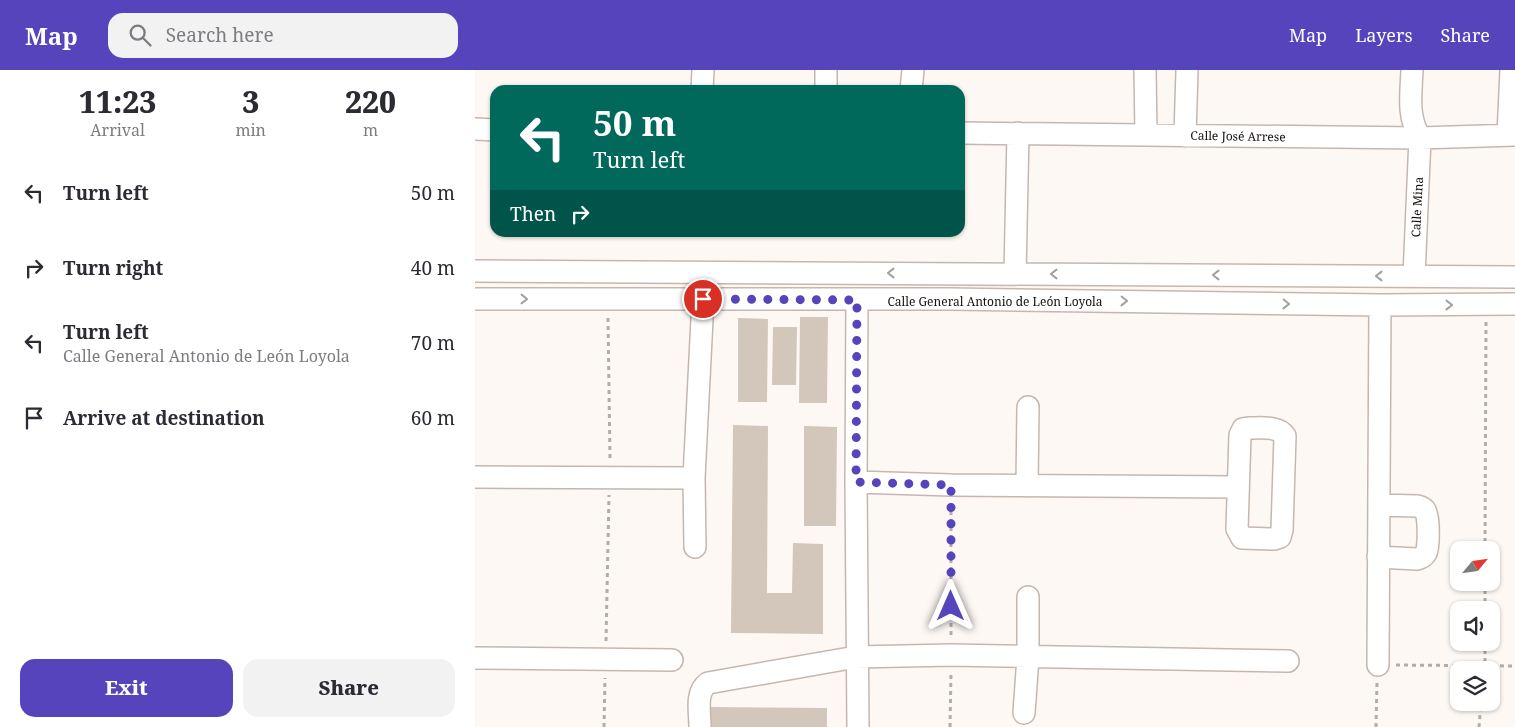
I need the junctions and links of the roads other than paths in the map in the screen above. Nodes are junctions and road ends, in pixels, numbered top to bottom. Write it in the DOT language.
graph roads {
  1 [pos="703,70"];
  2 [pos="826,70"];
  3 [pos="913,70"];
  4 [pos="1145,70"];
  5 [pos="1187,70"];
  6 [pos="1412,70"];
  7 [pos="1511,70"];
  8 [pos="703,85"];
  9 [pos="826,85"];
  10 [pos="912,85"];
  11 [pos="475,129"];
  12 [pos="490,130"];
  13 [pos="965,133"];
  14 [pos="1018,133"];
  15 [pos="1146,134"];
  16 [pos="1511,135"];
  17 [pos="1185,136"];
  18 [pos="1420,138"];
  19 [pos="475,271"];
  20 [pos="1015,274"];
  21 [pos="1414,276"];
  22 [pos="1515,277"];
  23 [pos="475,299"];
  24 [pos="703,299"];
  25 [pos="857,300"];
  26 [pos="1515,304"];
  27 [pos="1380,305"];
  28 [pos="1028,407"];
  29 [pos="475,477"];
  30 [pos="694,478"];
  31 [pos="856,482"];
  32 [pos="1027,486"];
  33 [pos="1238,487"];
  34 [pos="1379,505"];
  35 [pos="695,546"];
  36 [pos="1379,557"];
  37 [pos="1028,597"];
  38 [pos="857,657"];
  39 [pos="1028,657"];
  40 [pos="475,658"];
  41 [pos="672,660"];
  42 [pos="1288,661"];
  43 [pos="1378,665"];
  44 [pos="1024,714"];
  45 [pos="700,727"];
  46 [pos="858,727"];
  1 -- 8 [label="street"];
  2 -- 9 [label="street"];
  3 -- 10 [label="street"];
  4 -- 15 [label="street"];
  5 -- 17 [label="street"];
  6 -- 18 [label="street"];
  7 -- 16 [label="street"];
  11 -- 12 [label="street"];
  13 -- 14 [label="street, Calle José Arrese"];
  14 -- 15 [label="street, Calle José Arrese"];
  14 -- 20 [label="street"];
  15 -- 17 [label="street, Calle José Arrese"];
  16 -- 18 [label="street, Calle José Arrese"];
  17 -- 18 [label="street, Calle José Arrese"];
  18 -- 21 [label="street, Calle Mina"];
  20 -- 19 [label="street, one-way"];
  21 -- 20 [label="street, one-way"];
  21 -- 22 [label="street"];
  23 -- 24 [label="street, Calle General Antonio de León Loyola, one-way"];
  24 -- 25 [label="street, Calle General Antonio de León Loyola"];
  24 -- 30 [label="street"];
  25 -- 27 [label="street, Calle General Antonio de León Loyola, one-way"];
  25 -- 31 [label="street"];
  27 -- 26 [label="street, Calle General Antonio de León Loyola, one-way"];
  27 -- 34 [label="street"];
  28 -- 32 [label="street"];
  29 -- 30 [label="street"];
  30 -- 35 [label="street"];
  31 -- 32 [label="street"];
  31 -- 38 [label="street"];
  32 -- 33 [label="street"];
  33 -- 33 [label="street"];
  34 -- 36 [label="street"];
  34 -- 36 [label="street"];
  36 -- 43 [label="street"];
  37 -- 39 [label="street"];
  38 -- 39 [label="street"];
  38 -- 45 [label="street"];
  38 -- 46 [label="street"];
  39 -- 42 [label="street"];
  39 -- 44 [label="street"];
  40 -- 41 [label="street"];
}
